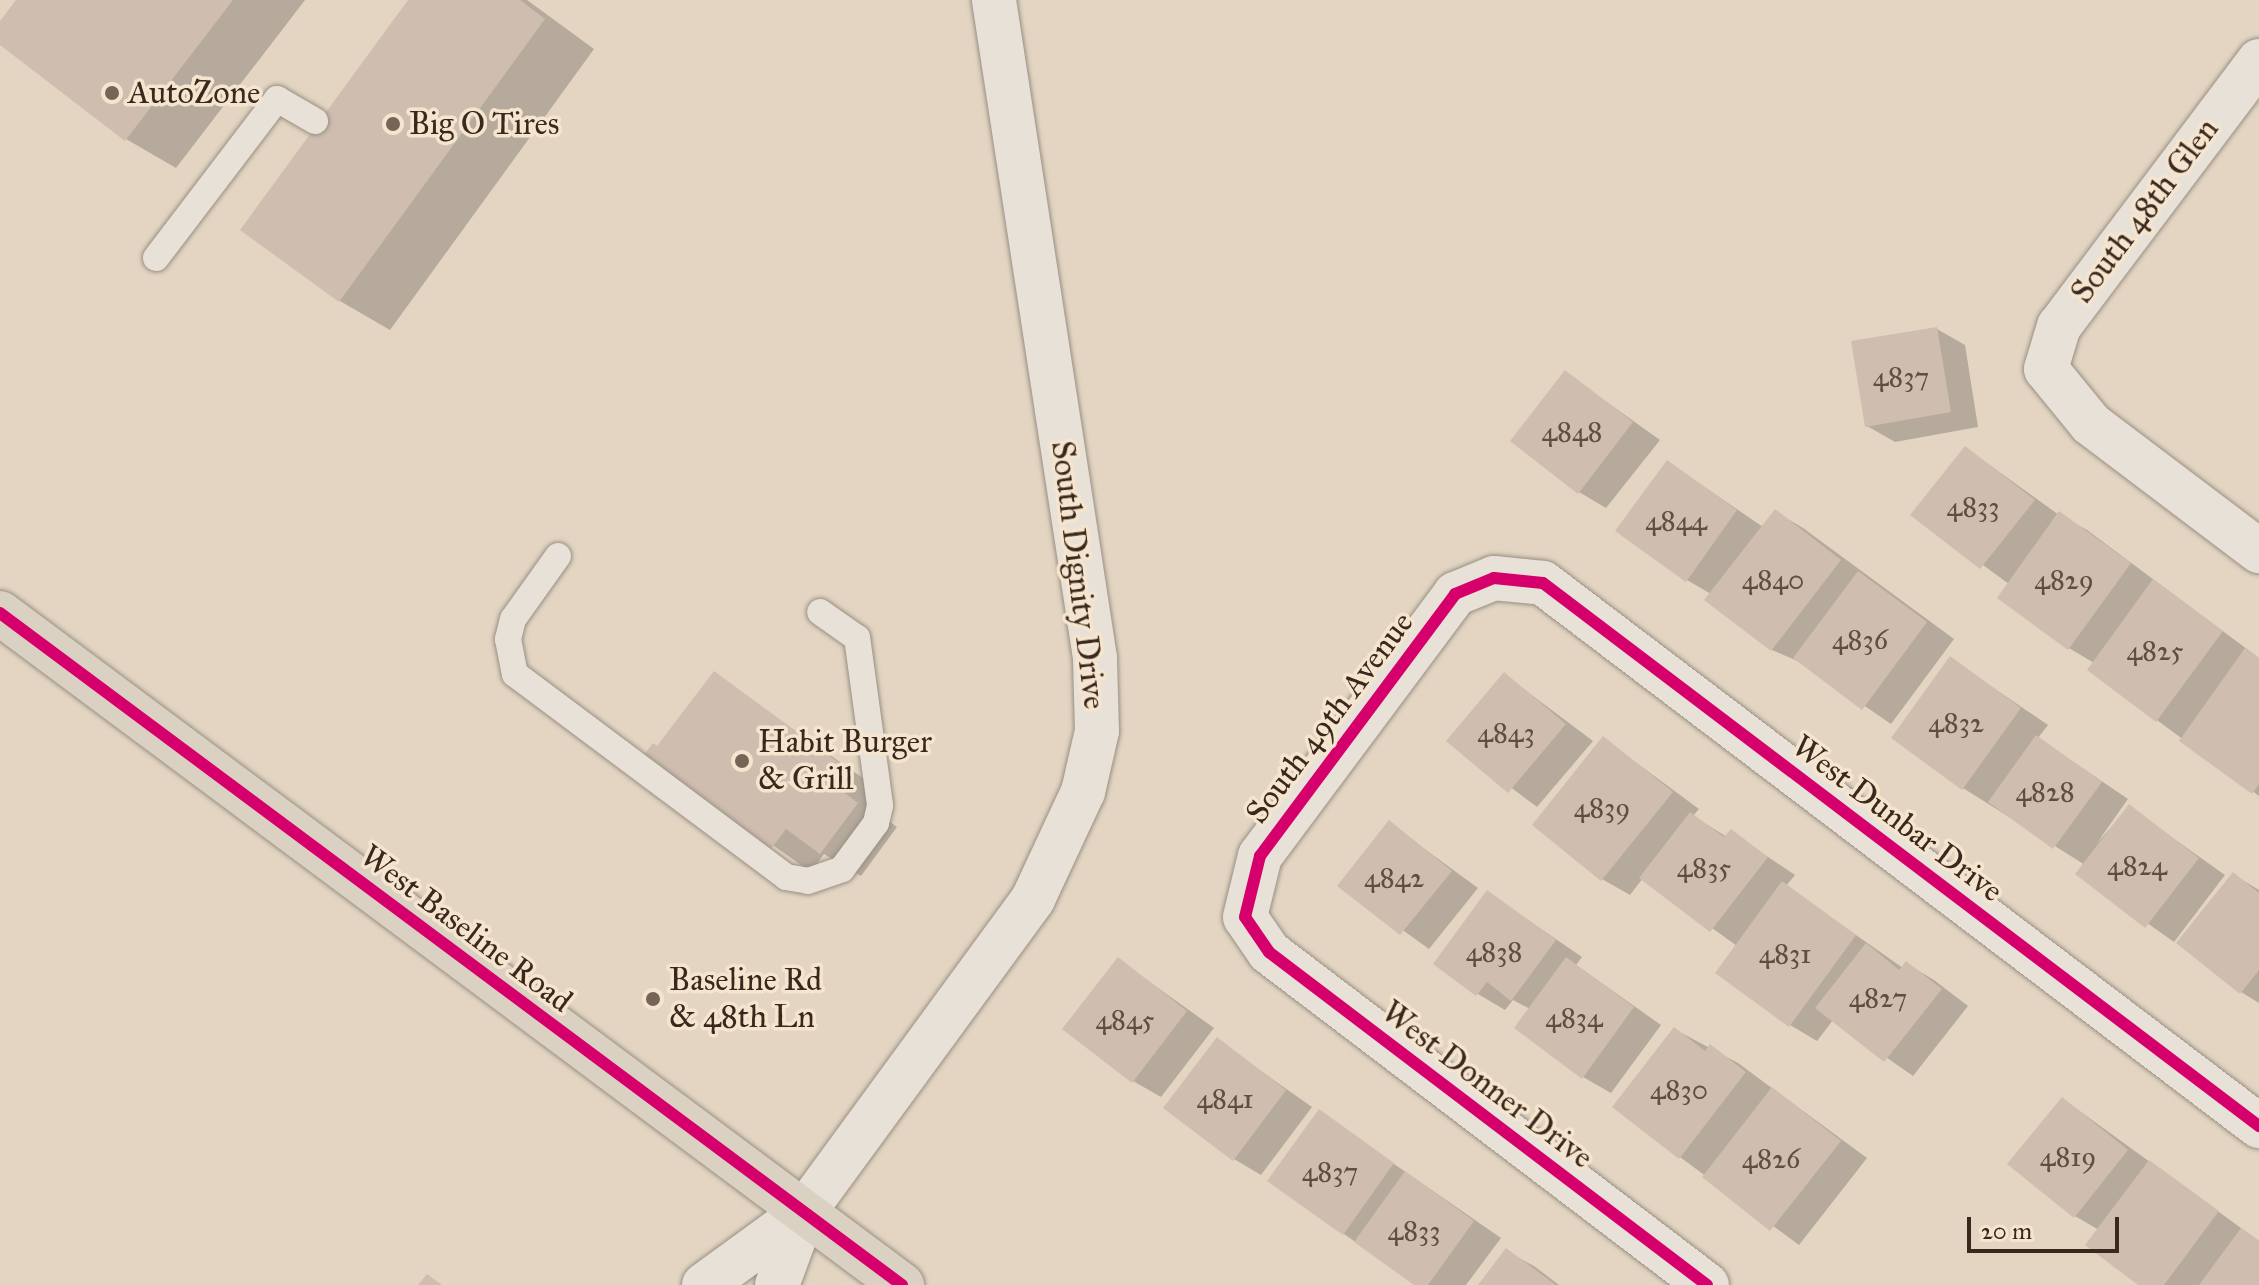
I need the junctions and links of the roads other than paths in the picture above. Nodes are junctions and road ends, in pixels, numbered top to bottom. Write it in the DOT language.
graph roads {
  1 [pos="994,0"];
  2 [pos="2259,61"];
  3 [pos="315,121"];
  4 [pos="156,258"];
  5 [pos="2259,551"];
  6 [pos="558,556"];
  7 [pos="1494,578"];
  8 [pos="820,612"];
  9 [pos="0,613"];
  10 [pos="1245,917"];
  11 [pos="2259,1126"];
  12 [pos="804,1212"];
  13 [pos="704,1285"];
  14 [pos="777,1285"];
  15 [pos="902,1285"];
  16 [pos="1707,1285"];
  1 -- 12 [label="street, South Dignity Drive"];
  2 -- 5 [label="street, South 48th Glen"];
  3 -- 4 [label="lane"];
  6 -- 8 [label="lane"];
  7 -- 10 [label="street, South 49th Avenue"];
  7 -- 11 [label="street, West Dunbar Drive"];
  9 -- 12 [label="main road, West Baseline Road"];
  10 -- 16 [label="street, West Donner Drive"];
  12 -- 13 [label="street"];
  12 -- 14 [label="street"];
  12 -- 15 [label="main road, West Baseline Road"];
}
